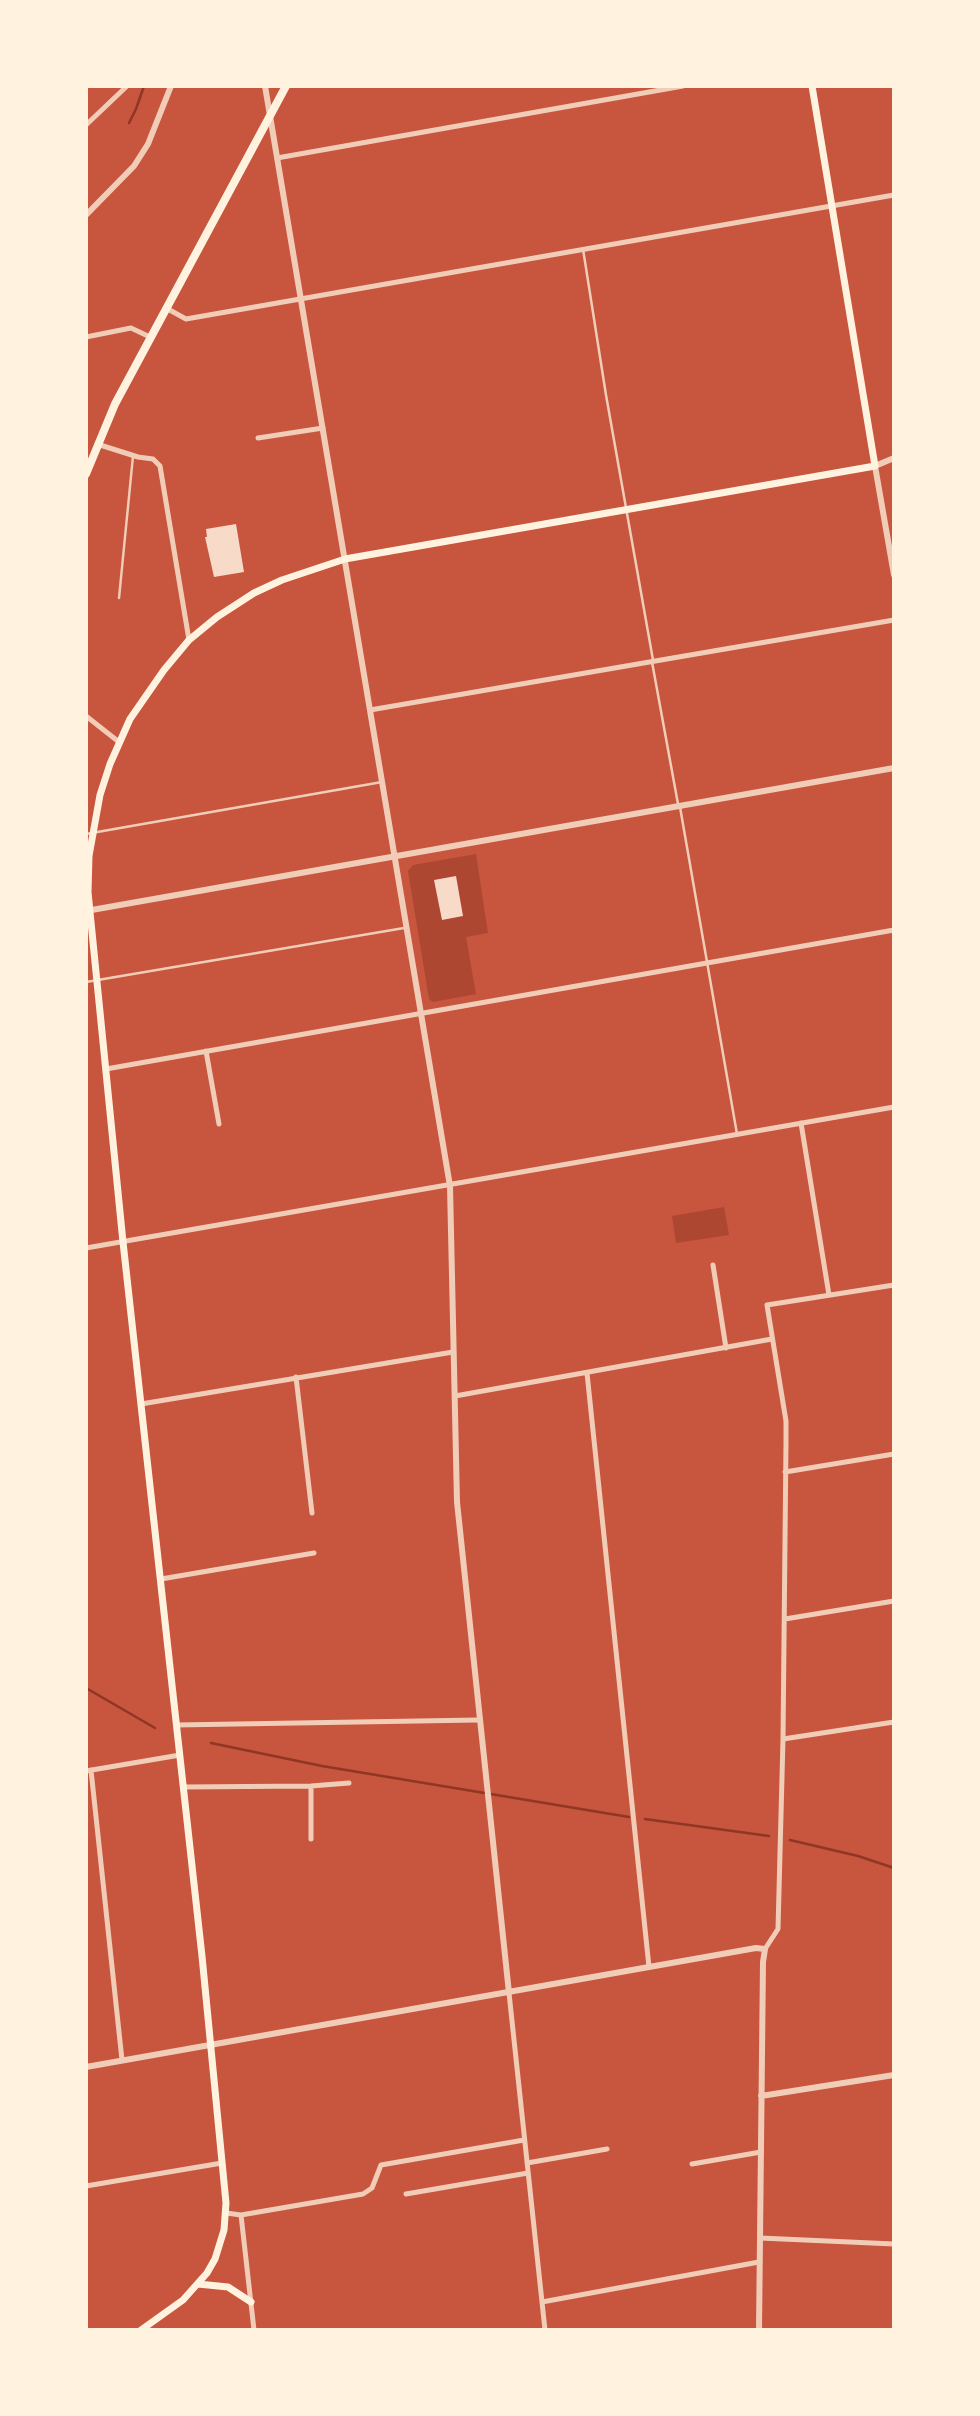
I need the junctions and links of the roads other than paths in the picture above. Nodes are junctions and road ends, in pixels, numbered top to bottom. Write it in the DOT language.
graph roads {
  1 [pos="127,86"];
  2 [pos="171,86"];
  3 [pos="265,86"];
  4 [pos="286,86"];
  5 [pos="683,86"];
  6 [pos="813,86"];
  7 [pos="270,116"];
  8 [pos="86,125"];
  9 [pos="277,158"];
  10 [pos="894,195"];
  11 [pos="832,206"];
  12 [pos="86,215"];
  13 [pos="583,249"];
  14 [pos="302,298"];
  15 [pos="166,308"];
  16 [pos="86,337"];
  17 [pos="150,337"];
  18 [pos="323,428"];
  19 [pos="258,438"];
  20 [pos="97,444"];
  21 [pos="133,456"];
  22 [pos="894,458"];
  23 [pos="875,466"];
  24 [pos="86,474"];
  25 [pos="627,510"];
  26 [pos="345,559"];
  27 [pos="894,567"];
  28 [pos="894,575"];
  29 [pos="119,598"];
  30 [pos="894,620"];
  31 [pos="189,640"];
  32 [pos="653,661"];
  33 [pos="370,710"];
  34 [pos="86,716"];
  35 [pos="119,742"];
  36 [pos="894,768"];
  37 [pos="383,782"];
  38 [pos="679,807"];
  39 [pos="89,833"];
  40 [pos="396,856"];
  41 [pos="88,910"];
  42 [pos="407,927"];
  43 [pos="894,930"];
  44 [pos="707,964"];
  45 [pos="98,980"];
  46 [pos="86,982"];
  47 [pos="421,1013"];
  48 [pos="206,1051"];
  49 [pos="106,1069"];
  50 [pos="894,1107"];
  51 [pos="801,1123"];
  52 [pos="219,1124"];
  53 [pos="737,1134"];
  54 [pos="450,1186"];
  55 [pos="123,1242"];
  56 [pos="86,1248"];
  57 [pos="713,1265"];
  58 [pos="894,1284"];
  59 [pos="829,1295"];
  60 [pos="772,1339"];
  61 [pos="726,1348"];
  62 [pos="453,1352"];
  63 [pos="587,1373"];
  64 [pos="296,1377"];
  65 [pos="455,1396"];
  66 [pos="141,1404"];
  67 [pos="894,1454"];
  68 [pos="785,1472"];
  69 [pos="312,1513"];
  70 [pos="314,1553"];
  71 [pos="161,1579"];
  72 [pos="894,1601"];
  73 [pos="785,1619"];
  74 [pos="478,1720"];
  75 [pos="894,1722"];
  76 [pos="176,1725"];
  77 [pos="783,1739"];
  78 [pos="180,1755"];
  79 [pos="88,1771"];
  80 [pos="349,1783"];
  81 [pos="183,1787"];
  82 [pos="311,1787"];
  83 [pos="312,1839"];
  84 [pos="765,1949"];
  85 [pos="649,1967"];
  86 [pos="509,1993"];
  87 [pos="212,2044"];
  88 [pos="122,2060"];
  89 [pos="86,2067"];
  90 [pos="894,2075"];
  91 [pos="761,2096"];
  92 [pos="524,2140"];
  93 [pos="607,2149"];
  94 [pos="761,2152"];
  95 [pos="222,2163"];
  96 [pos="527,2163"];
  97 [pos="692,2164"];
  98 [pos="528,2173"];
  99 [pos="86,2186"];
  100 [pos="406,2194"];
  101 [pos="226,2213"];
  102 [pos="241,2215"];
  103 [pos="760,2238"];
  104 [pos="894,2244"];
  105 [pos="759,2262"];
  106 [pos="198,2284"];
  107 [pos="251,2302"];
  108 [pos="541,2302"];
  109 [pos="141,2330"];
  110 [pos="254,2330"];
  111 [pos="544,2330"];
  112 [pos="759,2330"];
  1 -- 8 [label="street"];
  2 -- 12 [label="street"];
  3 -- 7 [label="street"];
  4 -- 7 [label="main road"];
  5 -- 9 [label="street"];
  6 -- 11 [label="main road"];
  7 -- 9 [label="street"];
  7 -- 15 [label="main road"];
  9 -- 14 [label="street"];
  10 -- 11 [label="street"];
  11 -- 13 [label="street"];
  11 -- 23 [label="main road"];
  13 -- 14 [label="street"];
  13 -- 25 [label="lane"];
  14 -- 15 [label="street"];
  14 -- 18 [label="street"];
  15 -- 17 [label="main road"];
  16 -- 17 [label="street"];
  17 -- 20 [label="main road"];
  18 -- 19 [label="street"];
  18 -- 26 [label="street"];
  20 -- 21 [label="street"];
  20 -- 24 [label="main road"];
  21 -- 29 [label="lane"];
  21 -- 31 [label="street"];
  22 -- 23 [label="street"];
  23 -- 25 [label="main road"];
  23 -- 27 [label="street"];
  25 -- 26 [label="main road"];
  25 -- 32 [label="lane"];
  26 -- 31 [label="main road"];
  26 -- 33 [label="street"];
  27 -- 28 [label="street"];
  30 -- 32 [label="street"];
  31 -- 35 [label="main road"];
  32 -- 33 [label="street"];
  32 -- 38 [label="lane"];
  33 -- 37 [label="street"];
  34 -- 35 [label="street"];
  35 -- 39 [label="main road"];
  36 -- 38 [label="street"];
  37 -- 39 [label="lane"];
  37 -- 40 [label="street"];
  38 -- 40 [label="street"];
  38 -- 44 [label="lane"];
  39 -- 41 [label="main road"];
  40 -- 41 [label="street"];
  40 -- 42 [label="street"];
  41 -- 45 [label="main road"];
  42 -- 45 [label="lane"];
  42 -- 47 [label="street"];
  43 -- 44 [label="street"];
  44 -- 47 [label="street"];
  44 -- 53 [label="lane"];
  45 -- 46 [label="lane"];
  45 -- 49 [label="main road"];
  47 -- 48 [label="street"];
  47 -- 54 [label="street"];
  48 -- 49 [label="street"];
  48 -- 52 [label="street"];
  49 -- 55 [label="main road"];
  50 -- 51 [label="street"];
  51 -- 53 [label="street"];
  51 -- 59 [label="street"];
  53 -- 54 [label="street"];
  54 -- 55 [label="street"];
  54 -- 62 [label="street"];
  55 -- 56 [label="street"];
  55 -- 66 [label="main road"];
  57 -- 61 [label="street"];
  58 -- 59 [label="street"];
  59 -- 60 [label="street"];
  60 -- 61 [label="street"];
  60 -- 68 [label="street"];
  61 -- 63 [label="street"];
  62 -- 64 [label="street"];
  62 -- 65 [label="street"];
  63 -- 65 [label="street"];
  63 -- 85 [label="street"];
  64 -- 66 [label="street"];
  64 -- 69 [label="street"];
  65 -- 74 [label="street"];
  66 -- 71 [label="main road"];
  67 -- 68 [label="street"];
  68 -- 73 [label="street"];
  70 -- 71 [label="street"];
  71 -- 76 [label="main road"];
  72 -- 73 [label="street"];
  73 -- 77 [label="street"];
  74 -- 76 [label="street"];
  74 -- 86 [label="street"];
  75 -- 77 [label="street"];
  76 -- 78 [label="main road"];
  77 -- 84 [label="street"];
  78 -- 79 [label="street"];
  78 -- 81 [label="main road"];
  79 -- 88 [label="street"];
  80 -- 82 [label="street"];
  81 -- 82 [label="street"];
  81 -- 87 [label="main road"];
  82 -- 83 [label="street"];
  84 -- 85 [label="street"];
  84 -- 91 [label="street"];
  85 -- 86 [label="street"];
  86 -- 87 [label="street"];
  86 -- 92 [label="street"];
  87 -- 88 [label="street"];
  87 -- 95 [label="main road"];
  88 -- 89 [label="street"];
  90 -- 91 [label="street"];
  91 -- 94 [label="street"];
  92 -- 96 [label="street"];
  92 -- 102 [label="street"];
  93 -- 96 [label="street"];
  94 -- 97 [label="street"];
  94 -- 103 [label="street"];
  95 -- 99 [label="street"];
  95 -- 101 [label="main road"];
  96 -- 98 [label="street"];
  98 -- 100 [label="street"];
  98 -- 108 [label="street"];
  101 -- 102 [label="street"];
  101 -- 106 [label="main road"];
  102 -- 107 [label="street"];
  103 -- 104 [label="street"];
  103 -- 105 [label="street"];
  105 -- 108 [label="street"];
  105 -- 112 [label="street"];
  106 -- 107 [label="main road"];
  106 -- 109 [label="main road"];
  107 -- 110 [label="street"];
  108 -- 111 [label="street"];
}
